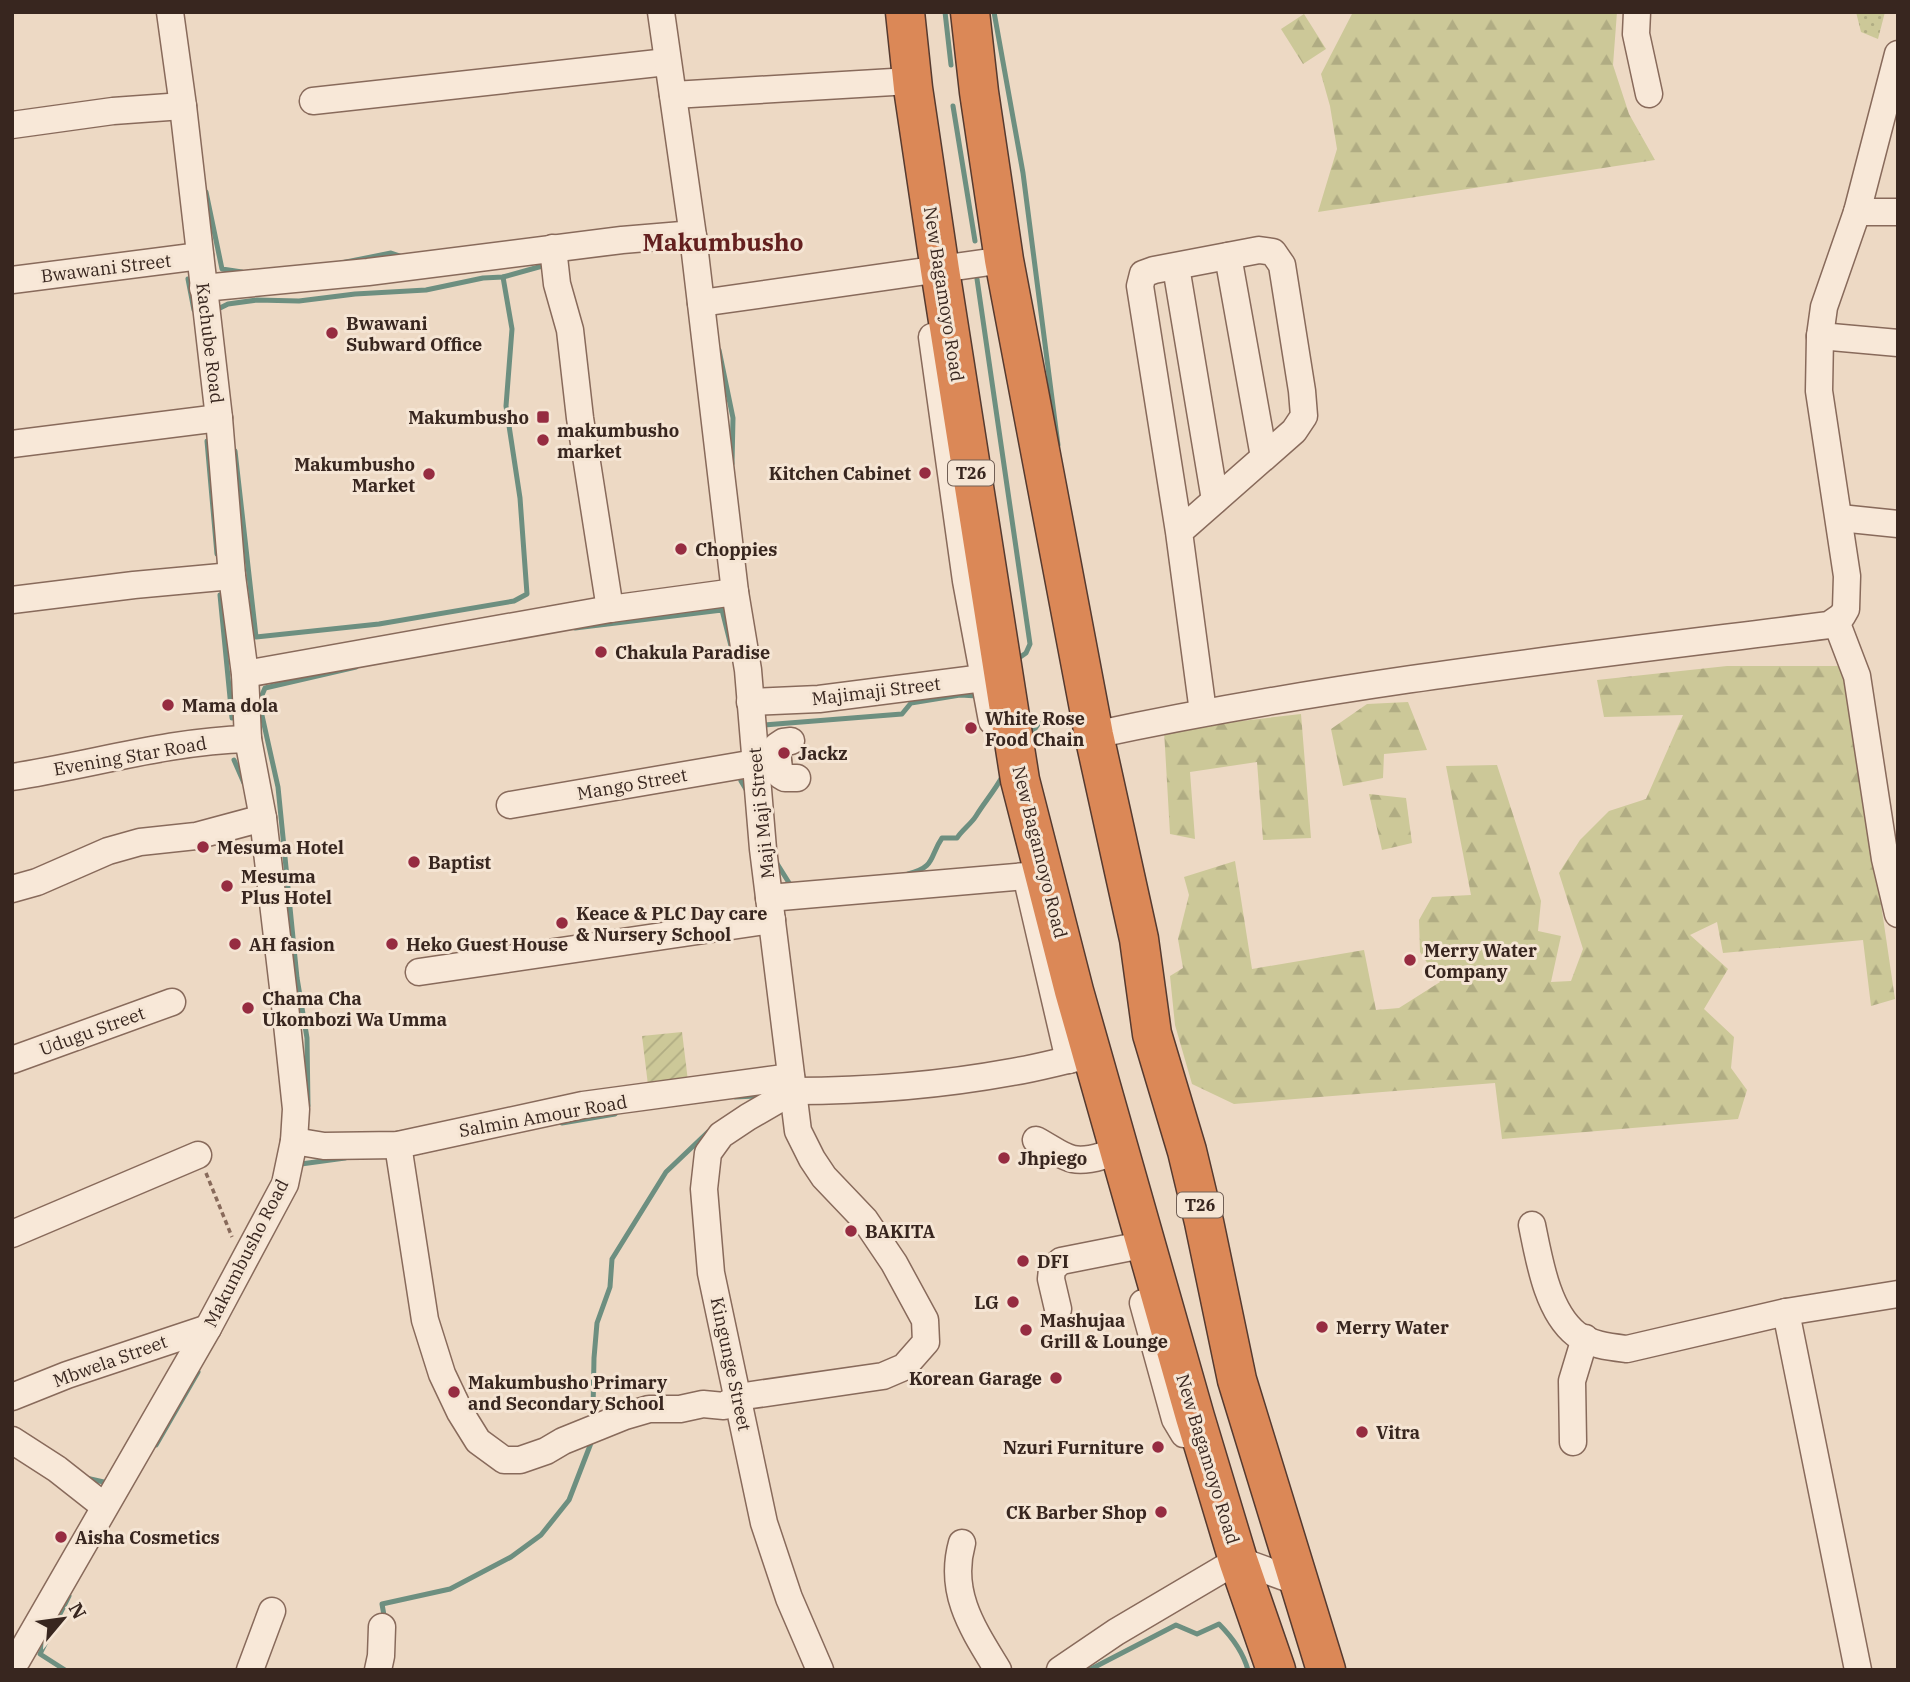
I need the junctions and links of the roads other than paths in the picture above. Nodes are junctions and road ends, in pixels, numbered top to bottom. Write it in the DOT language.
graph roads {
  1 [pos="170,12"];
  2 [pos="661,12"];
  3 [pos="899,12"];
  4 [pos="905,12"];
  5 [pos="970,12"];
  6 [pos="1637,12"];
  7 [pos="1898,54"];
  8 [pos="667,62"];
  9 [pos="910,81"];
  10 [pos="1649,94"];
  11 [pos="673,95"];
  12 [pos="313,101"];
  13 [pos="183,106"];
  14 [pos="12,125"];
  15 [pos="1857,212"];
  16 [pos="1898,212"];
  17 [pos="694,236"];
  18 [pos="553,248"];
  19 [pos="200,256"];
  20 [pos="1228,256"];
  21 [pos="1004,260"];
  22 [pos="1176,267"];
  23 [pos="931,270"];
  24 [pos="12,280"];
  25 [pos="203,288"];
  26 [pos="701,303"];
  27 [pos="1820,336"];
  28 [pos="1898,343"];
  29 [pos="219,418"];
  30 [pos="12,444"];
  31 [pos="1264,457"];
  32 [pos="1215,500"];
  33 [pos="1840,518"];
  34 [pos="1898,524"];
  35 [pos="1179,532"];
  36 [pos="232,576"];
  37 [pos="735,593"];
  38 [pos="12,600"];
  39 [pos="610,609"];
  40 [pos="1836,621"];
  41 [pos="245,674"];
  42 [pos="993,677"];
  43 [pos="751,702"];
  44 [pos="1203,712"];
  45 [pos="1094,735"];
  46 [pos="248,739"];
  47 [pos="780,761"];
  48 [pos="12,777"];
  49 [pos="510,805"];
  50 [pos="263,818"];
  51 [pos="1026,876"];
  52 [pos="12,889"];
  53 [pos="771,909"];
  54 [pos="1898,914"];
  55 [pos="419,972"];
  56 [pos="172,1002"];
  57 [pos="1080,1058"];
  58 [pos="12,1060"];
  59 [pos="792,1084"];
  60 [pos="1036,1140"];
  61 [pos="294,1141"];
  62 [pos="398,1145"];
  63 [pos="198,1155"];
  64 [pos="1102,1156"];
  65 [pos="1532,1225"];
  66 [pos="12,1234"];
  67 [pos="1137,1246"];
  68 [pos="1898,1294"];
  69 [pos="1058,1309"];
  70 [pos="1786,1312"];
  71 [pos="208,1328"];
  72 [pos="1585,1338"];
  73 [pos="12,1396"];
  74 [pos="738,1397"];
  75 [pos="12,1440"];
  76 [pos="1573,1442"];
  77 [pos="104,1506"];
  78 [pos="962,1543"];
  79 [pos="1238,1560"];
  80 [pos="1298,1582"];
  81 [pos="272,1611"];
  82 [pos="382,1627"];
  83 [pos="20,1662"];
  84 [pos="250,1670"];
  85 [pos="378,1670"];
  86 [pos="820,1670"];
  87 [pos="998,1670"];
  88 [pos="1060,1670"];
  89 [pos="1276,1670"];
  90 [pos="1326,1670"];
  91 [pos="1858,1670"];
  1 -- 13 [label="street, Kachube Road"];
  2 -- 8 [label="street, Maji Maji Street"];
  3 -- 9 [label="street"];
  4 -- 23 [label="highway, New Bagamoyo Road / T26"];
  5 -- 21 [label="highway, T26"];
  6 -- 10 [label="street"];
  7 -- 15 [label="street"];
  8 -- 11 [label="street, Maji Maji Street"];
  8 -- 12 [label="street"];
  9 -- 11 [label="street"];
  9 -- 23 [label="street"];
  11 -- 17 [label="street, Maji Maji Street"];
  13 -- 14 [label="street"];
  13 -- 19 [label="street, Kachube Road"];
  15 -- 16 [label="street"];
  15 -- 27 [label="street"];
  17 -- 18 [label="street"];
  17 -- 26 [label="street, Maji Maji Street"];
  18 -- 25 [label="street"];
  18 -- 39 [label="street"];
  19 -- 24 [label="street, Bwawani Street"];
  19 -- 25 [label="street, Kachube Road"];
  20 -- 22 [label="street"];
  20 -- 31 [label="street"];
  20 -- 31 [label="street"];
  21 -- 23 [label="street"];
  21 -- 45 [label="highway, T26"];
  22 -- 32 [label="street"];
  22 -- 35 [label="street"];
  23 -- 26 [label="street"];
  23 -- 42 [label="highway, New Bagamoyo Road / T26"];
  25 -- 29 [label="street, Kachube Road"];
  26 -- 37 [label="street, Maji Maji Street"];
  27 -- 28 [label="street"];
  27 -- 33 [label="street"];
  29 -- 30 [label="street"];
  29 -- 36 [label="street, Kachube Road"];
  31 -- 32 [label="street"];
  32 -- 35 [label="street"];
  33 -- 34 [label="street"];
  33 -- 40 [label="street"];
  35 -- 44 [label="street"];
  36 -- 38 [label="street"];
  36 -- 41 [label="street, Kachube Road"];
  37 -- 39 [label="street"];
  37 -- 43 [label="street, Maji Maji Street"];
  39 -- 41 [label="street"];
  40 -- 44 [label="street"];
  40 -- 54 [label="street"];
  41 -- 46 [label="street, Makumbusho Road"];
  42 -- 43 [label="street, Majimaji Street"];
  42 -- 51 [label="street"];
  42 -- 57 [label="highway, New Bagamoyo Road / T26"];
  43 -- 47 [label="street, Maji Maji Street"];
  44 -- 45 [label="street"];
  45 -- 80 [label="highway, T26"];
  46 -- 48 [label="street, Evening Star Road"];
  46 -- 50 [label="street, Makumbusho Road"];
  47 -- 49 [label="street, Mango Street"];
  47 -- 53 [label="street, Maji Maji Street"];
  50 -- 52 [label="street"];
  50 -- 61 [label="street, Makumbusho Road"];
  51 -- 53 [label="street"];
  51 -- 57 [label="street"];
  53 -- 55 [label="street"];
  53 -- 59 [label="street, Maji Maji Street"];
  56 -- 58 [label="street, Udugu Street"];
  57 -- 59 [label="street, Salmin Amour Road"];
  57 -- 64 [label="street"];
  57 -- 67 [label="highway, New Bagamoyo Road / T26"];
  59 -- 62 [label="street, Salmin Amour Road"];
  59 -- 74 [label="street, Kingunge Street"];
  59 -- 74 [label="street, Maji Maji Street"];
  60 -- 64 [label="street"];
  61 -- 62 [label="street, Salmin Amour Road"];
  61 -- 71 [label="street, Makumbusho Road"];
  62 -- 74 [label="street, Maji Maji Street"];
  63 -- 66 [label="street"];
  64 -- 67 [label="street"];
  65 -- 72 [label="street"];
  67 -- 69 [label="street"];
  67 -- 79 [label="highway, New Bagamoyo Road / T26"];
  68 -- 70 [label="street"];
  70 -- 72 [label="street"];
  70 -- 91 [label="street"];
  71 -- 73 [label="street, Mbwela Street"];
  71 -- 77 [label="street, Makumbusho Road"];
  72 -- 76 [label="street"];
  74 -- 86 [label="street, Kingunge Street"];
  75 -- 77 [label="street"];
  77 -- 83 [label="street, Makumbusho Road"];
  78 -- 87 [label="street"];
  79 -- 80 [label="street"];
  79 -- 88 [label="street"];
  79 -- 89 [label="highway, New Bagamoyo Road / T26"];
  80 -- 90 [label="highway, T26"];
  81 -- 84 [label="street"];
  82 -- 85 [label="street"];
}
